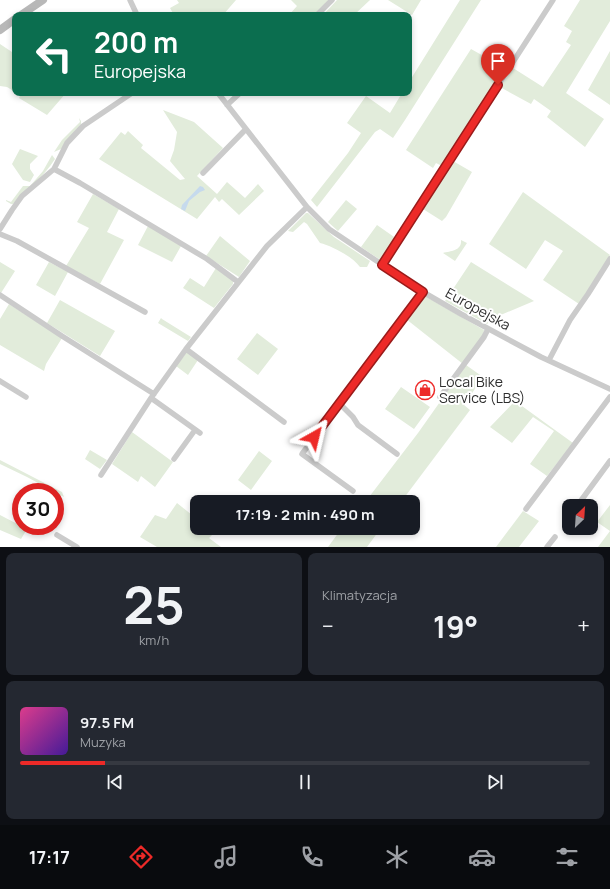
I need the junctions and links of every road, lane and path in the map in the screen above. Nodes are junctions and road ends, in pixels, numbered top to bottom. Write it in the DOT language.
graph roads {
  1 [pos="43,0"];
  2 [pos="130,0"];
  3 [pos="332,0"];
  4 [pos="553,0"];
  5 [pos="25,12"];
  6 [pos="136,12"];
  7 [pos="320,12"];
  8 [pos="12,21"];
  9 [pos="0,30"];
  10 [pos="128,96"];
  11 [pos="220,96"];
  12 [pos="237,96"];
  13 [pos="227,105"];
  14 [pos="246,129"];
  15 [pos="54,169"];
  16 [pos="203,172"];
  17 [pos="307,207"];
  18 [pos="0,229"];
  19 [pos="0,234"];
  20 [pos="610,259"];
  21 [pos="382,265"];
  22 [pos="238,282"];
  23 [pos="423,292"];
  24 [pos="0,295"];
  25 [pos="145,312"];
  26 [pos="488,329"];
  27 [pos="186,349"];
  28 [pos="549,360"];
  29 [pos="0,381"];
  30 [pos="610,389"];
  31 [pos="153,396"];
  32 [pos="26,397"];
  33 [pos="440,397"];
  34 [pos="610,397"];
  35 [pos="339,403"];
  36 [pos="284,422"];
  37 [pos="397,454"];
  38 [pos="174,459"];
  39 [pos="610,461"];
  40 [pos="100,475"];
  41 [pos="353,491"];
  42 [pos="582,499"];
  43 [pos="526,509"];
  44 [pos="57,535"];
  45 [pos="555,537"];
  46 [pos="77,547"];
  47 [pos="547,547"];
  1 -- 5 [label="street"];
  2 -- 6 [label="street"];
  3 -- 7 [label="street"];
  4 -- 21 [label="street"];
  8 -- 9 [label="street"];
  10 -- 15 [label="street"];
  11 -- 13 [label="street, Europejska"];
  12 -- 13 [label="street"];
  13 -- 14 [label="street, Europejska"];
  14 -- 16 [label="street"];
  14 -- 17 [label="street, Europejska"];
  15 -- 18 [label="street"];
  15 -- 22 [label="street"];
  17 -- 21 [label="street, Europejska"];
  17 -- 22 [label="street"];
  19 -- 25 [label="street"];
  20 -- 28 [label="street"];
  21 -- 23 [label="street, Europejska"];
  22 -- 27 [label="street"];
  23 -- 26 [label="street, Europejska"];
  23 -- 35 [label="street"];
  24 -- 31 [label="street"];
  26 -- 28 [label="street, Europejska"];
  26 -- 33 [label="street"];
  27 -- 31 [label="street"];
  27 -- 36 [label="street"];
  28 -- 30 [label="street, Europejska"];
  29 -- 32 [label="street"];
  31 -- 38 [label="street"];
  31 -- 40 [label="street"];
  34 -- 43 [label="street"];
  35 -- 37 [label="street"];
  35 -- 41 [label="street"];
  39 -- 42 [label="street"];
  44 -- 46 [label="street"];
  45 -- 47 [label="street"];
}
